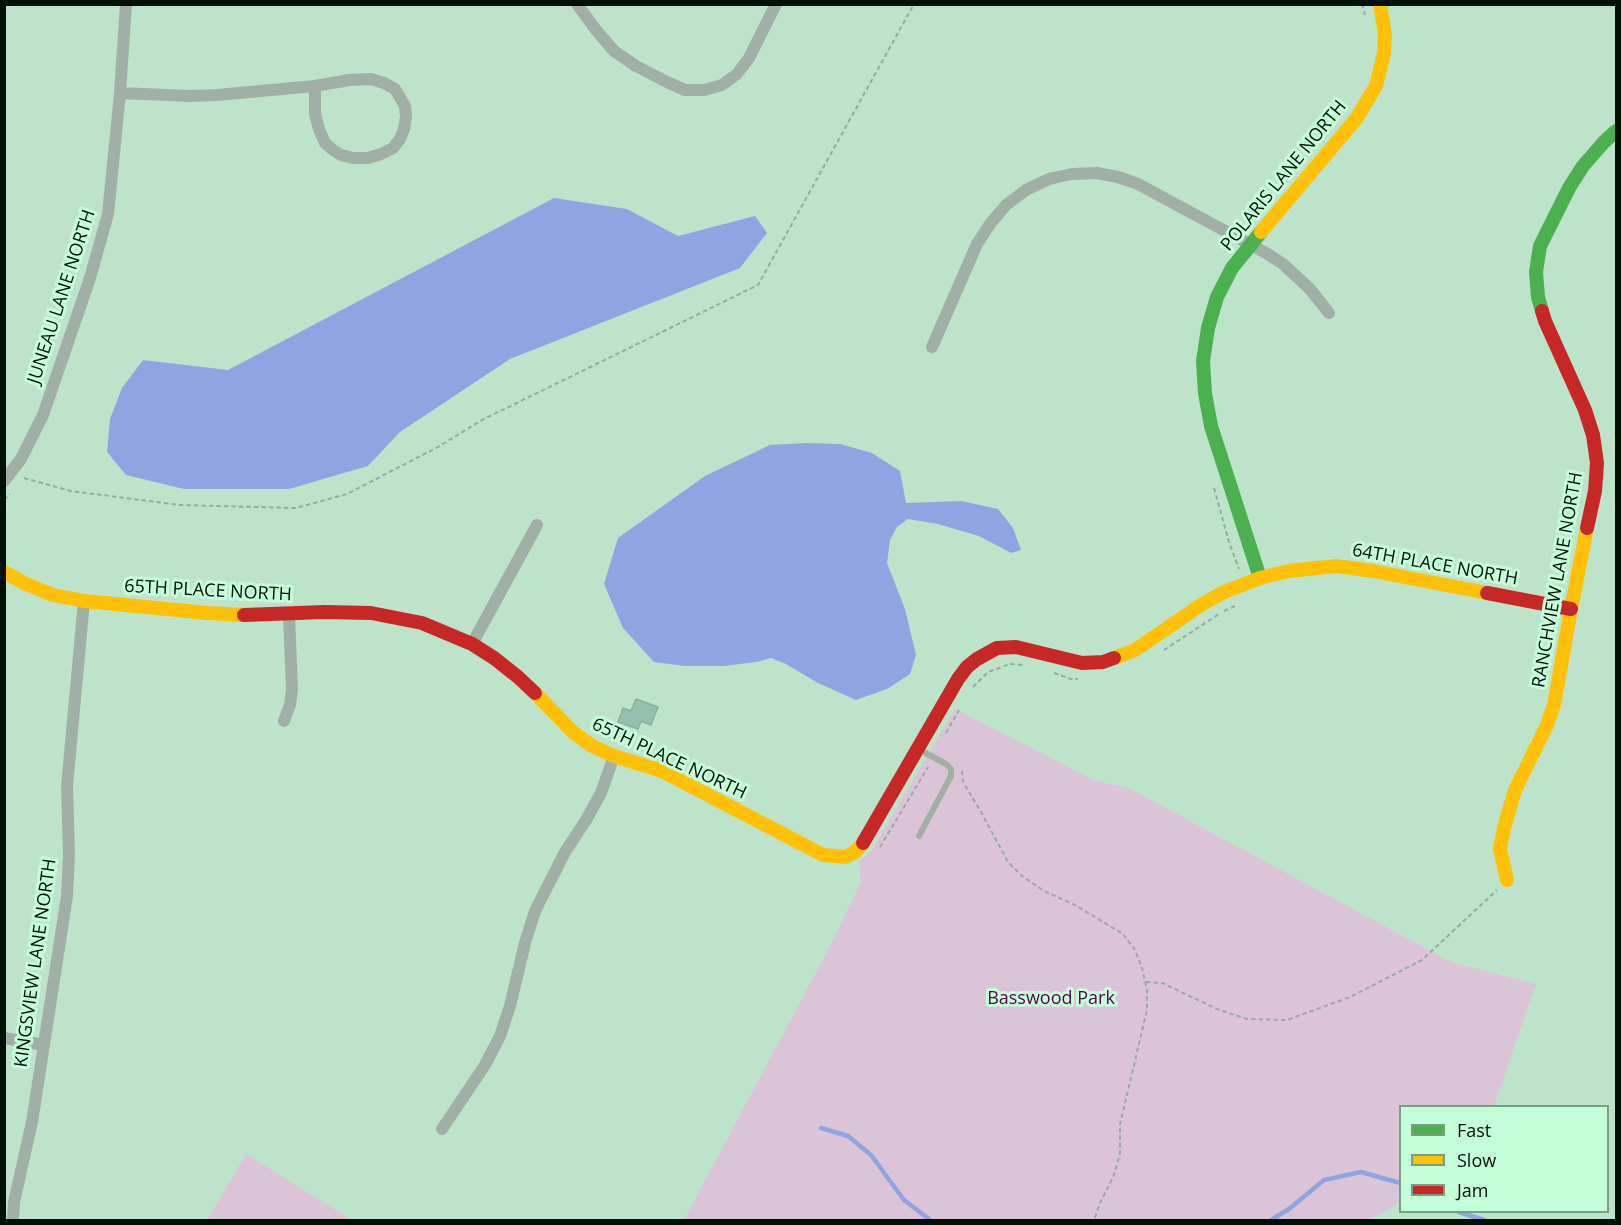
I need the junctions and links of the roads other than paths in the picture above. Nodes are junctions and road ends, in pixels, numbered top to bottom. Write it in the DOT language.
graph roads {
  1 [pos="126,4"];
  2 [pos="577,4"];
  3 [pos="776,4"];
  4 [pos="1380,4"];
  5 [pos="315,86"];
  6 [pos="120,93"];
  7 [pos="1617,131"];
  8 [pos="1250,244"];
  9 [pos="1329,313"];
  10 [pos="932,347"];
  11 [pos="4,480"];
  12 [pos="537,525"];
  13 [pos="4,572"];
  14 [pos="1260,578"];
  15 [pos="84,602"];
  16 [pos="1571,609"];
  17 [pos="289,614"];
  18 [pos="472,644"];
  19 [pos="1063,658"];
  20 [pos="284,721"];
  21 [pos="918,749"];
  22 [pos="614,756"];
  23 [pos="919,836"];
  24 [pos="1507,880"];
  25 [pos="4,1038"];
  26 [pos="44,1045"];
  27 [pos="442,1129"];
  28 [pos="13,1221"];
  1 -- 6 [label="street, JUNEAU LANE NORTH"];
  2 -- 3 [label="street"];
  4 -- 8 [label="street, POLARIS LANE NORTH"];
  5 -- 5 [label="street"];
  5 -- 6 [label="street"];
  6 -- 11 [label="street, JUNEAU LANE NORTH"];
  7 -- 16 [label="street, RANCHVIEW LANE NORTH"];
  8 -- 9 [label="street"];
  8 -- 10 [label="street"];
  8 -- 14 [label="street, POLARIS LANE NORTH"];
  12 -- 18 [label="street"];
  13 -- 15 [label="street, 65TH PLACE NORTH"];
  14 -- 16 [label="street, 64TH PLACE NORTH"];
  14 -- 19 [label="street, 64TH PLACE NORTH"];
  15 -- 17 [label="street, 65TH PLACE NORTH"];
  15 -- 26 [label="street, KINGSVIEW LANE NORTH"];
  16 -- 24 [label="street, RANCHVIEW LANE NORTH"];
  17 -- 18 [label="street, 65TH PLACE NORTH"];
  17 -- 20 [label="street"];
  18 -- 22 [label="street, 65TH PLACE NORTH"];
  19 -- 21 [label="street, 65TH PLACE NORTH"];
  21 -- 22 [label="street, 65TH PLACE NORTH"];
  21 -- 23 [label="lane"];
  22 -- 27 [label="street"];
  25 -- 26 [label="street"];
  26 -- 28 [label="street, KINGSVIEW LANE NORTH"];
}
